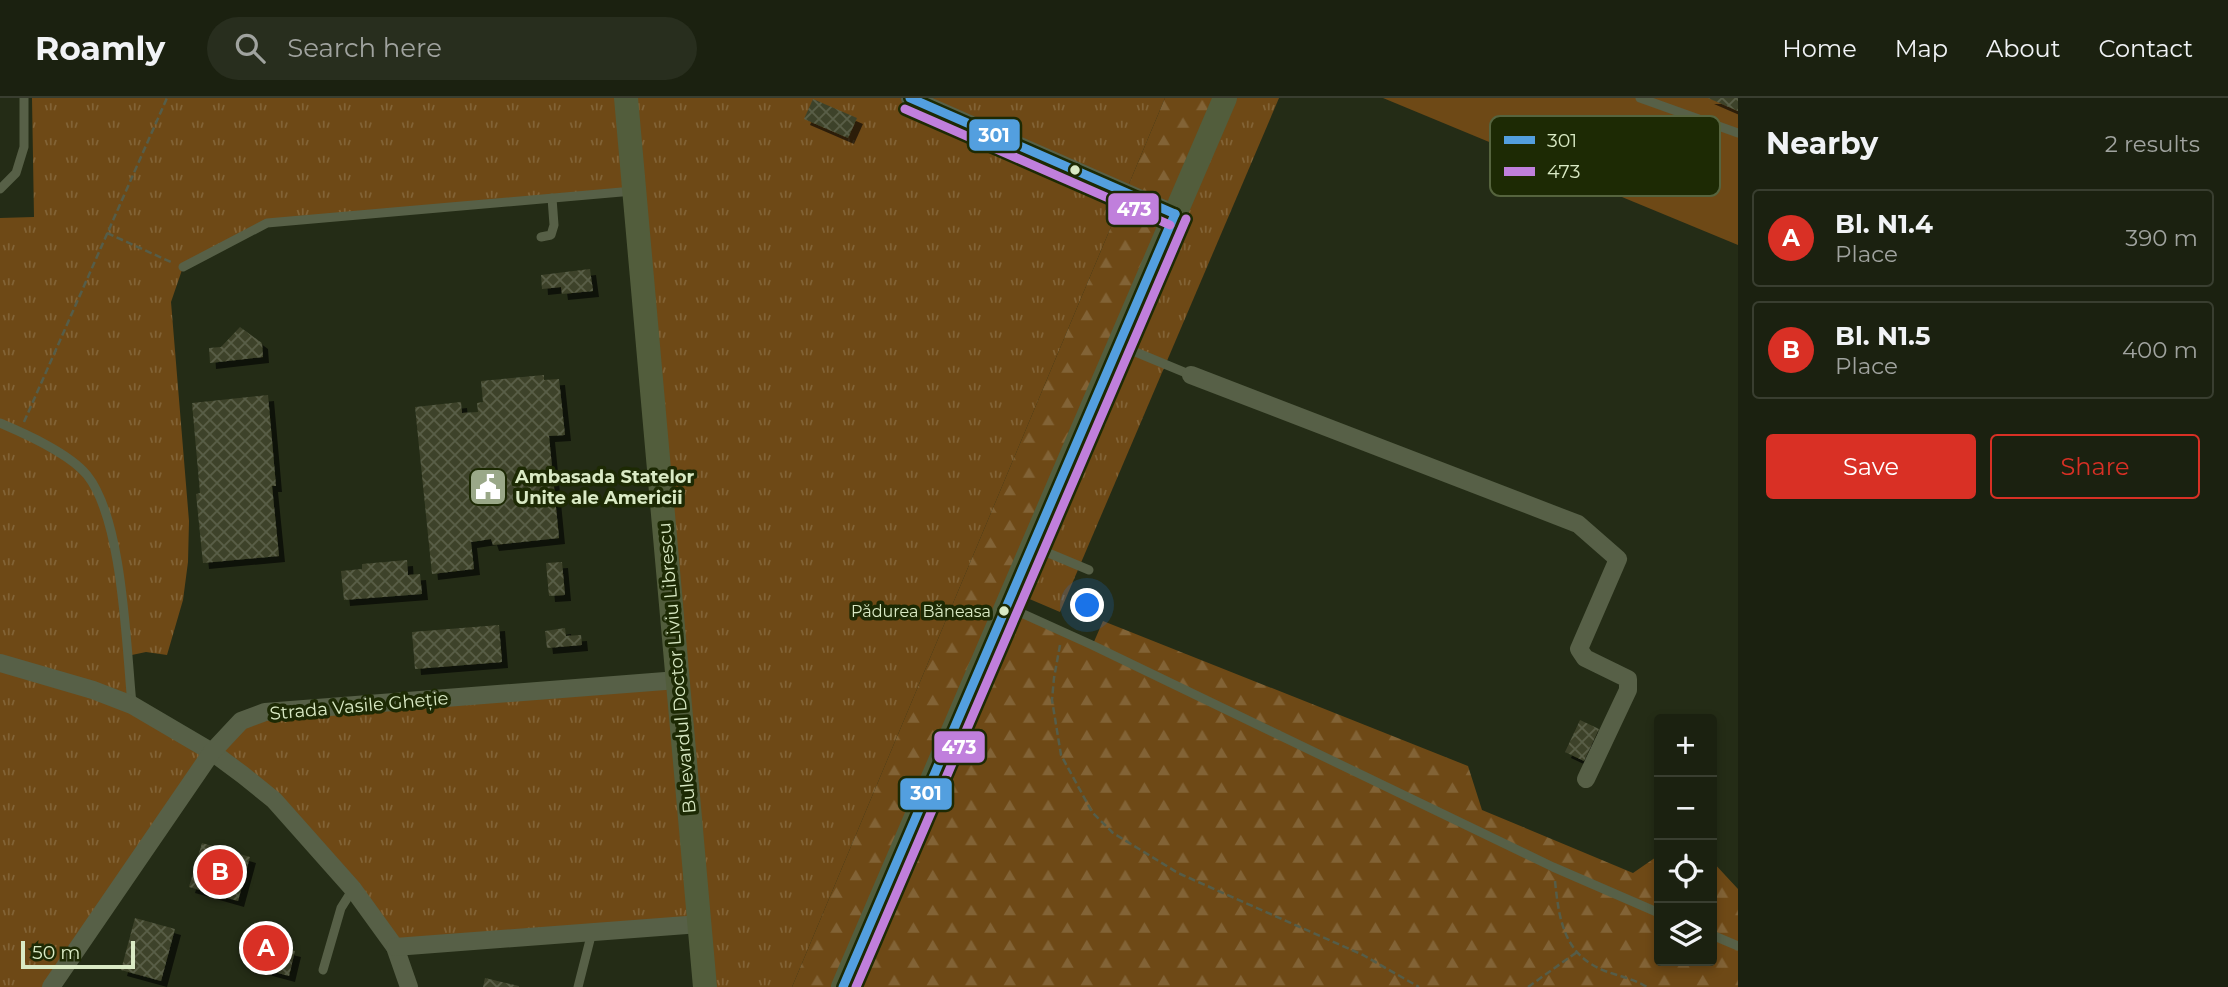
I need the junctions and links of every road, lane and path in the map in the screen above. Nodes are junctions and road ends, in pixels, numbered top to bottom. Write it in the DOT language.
graph roads {
  1 [pos="24,98"];
  2 [pos="167,98"];
  3 [pos="626,98"];
  4 [pos="911,98"];
  5 [pos="1225,98"];
  6 [pos="1640,98"];
  7 [pos="1690,116"];
  8 [pos="1720,127"];
  9 [pos="1738,133"];
  10 [pos="0,189"];
  11 [pos="635,191"];
  12 [pos="552,198"];
  13 [pos="1175,214"];
  14 [pos="107,233"];
  15 [pos="541,237"];
  16 [pos="183,267"];
  17 [pos="1119,345"];
  18 [pos="1191,375"];
  19 [pos="0,423"];
  20 [pos="19,432"];
  21 [pos="1033,546"];
  22 [pos="1089,570"];
  23 [pos="1007,606"];
  24 [pos="1063,632"];
  25 [pos="0,663"];
  26 [pos="678,680"];
  27 [pos="132,705"];
  28 [pos="212,752"];
  29 [pos="1587,779"];
  30 [pos="1553,867"];
  31 [pos="352,889"];
  32 [pos="1654,911"];
  33 [pos="700,924"];
  34 [pos="592,932"];
  35 [pos="1717,937"];
  36 [pos="1738,946"];
  37 [pos="395,947"];
  38 [pos="1577,952"];
  39 [pos="323,971"];
  40 [pos="51,987"];
  41 [pos="409,987"];
  42 [pos="578,987"];
  43 [pos="705,987"];
  44 [pos="842,987"];
  45 [pos="1419,987"];
  46 [pos="1528,987"];
  47 [pos="1647,987"];
  1 -- 10 [label="lane"];
  2 -- 14 [label="path"];
  3 -- 11 [label="street, Bulevardul Doctor Liviu Librescu"];
  4 -- 13 [label="street"];
  5 -- 13 [label="street"];
  6 -- 7 [label="lane"];
  8 -- 9 [label="lane"];
  11 -- 12 [label="lane"];
  11 -- 26 [label="street, Bulevardul Doctor Liviu Librescu"];
  12 -- 15 [label="lane"];
  12 -- 16 [label="lane"];
  13 -- 17 [label="street"];
  14 -- 16 [label="path"];
  14 -- 20 [label="path"];
  17 -- 18 [label="lane"];
  17 -- 21 [label="street"];
  18 -- 29 [label="street"];
  19 -- 20 [label="lane"];
  20 -- 27 [label="lane"];
  21 -- 22 [label="lane"];
  21 -- 23 [label="street"];
  23 -- 24 [label="lane"];
  23 -- 44 [label="street"];
  24 -- 30 [label="lane"];
  24 -- 45 [label="path"];
  25 -- 27 [label="street"];
  26 -- 28 [label="street, Strada Vasile Gheție"];
  26 -- 33 [label="street, Bulevardul Doctor Liviu Librescu"];
  27 -- 28 [label="street"];
  28 -- 31 [label="street"];
  28 -- 40 [label="street, Strada Vasile Gheție"];
  30 -- 32 [label="lane"];
  30 -- 38 [label="path"];
  31 -- 37 [label="street"];
  31 -- 39 [label="lane"];
  33 -- 34 [label="street"];
  33 -- 43 [label="street, Bulevardul Doctor Liviu Librescu"];
  34 -- 37 [label="street"];
  34 -- 42 [label="lane"];
  35 -- 36 [label="lane"];
  37 -- 41 [label="street"];
  38 -- 46 [label="path"];
  38 -- 47 [label="path"];
}
